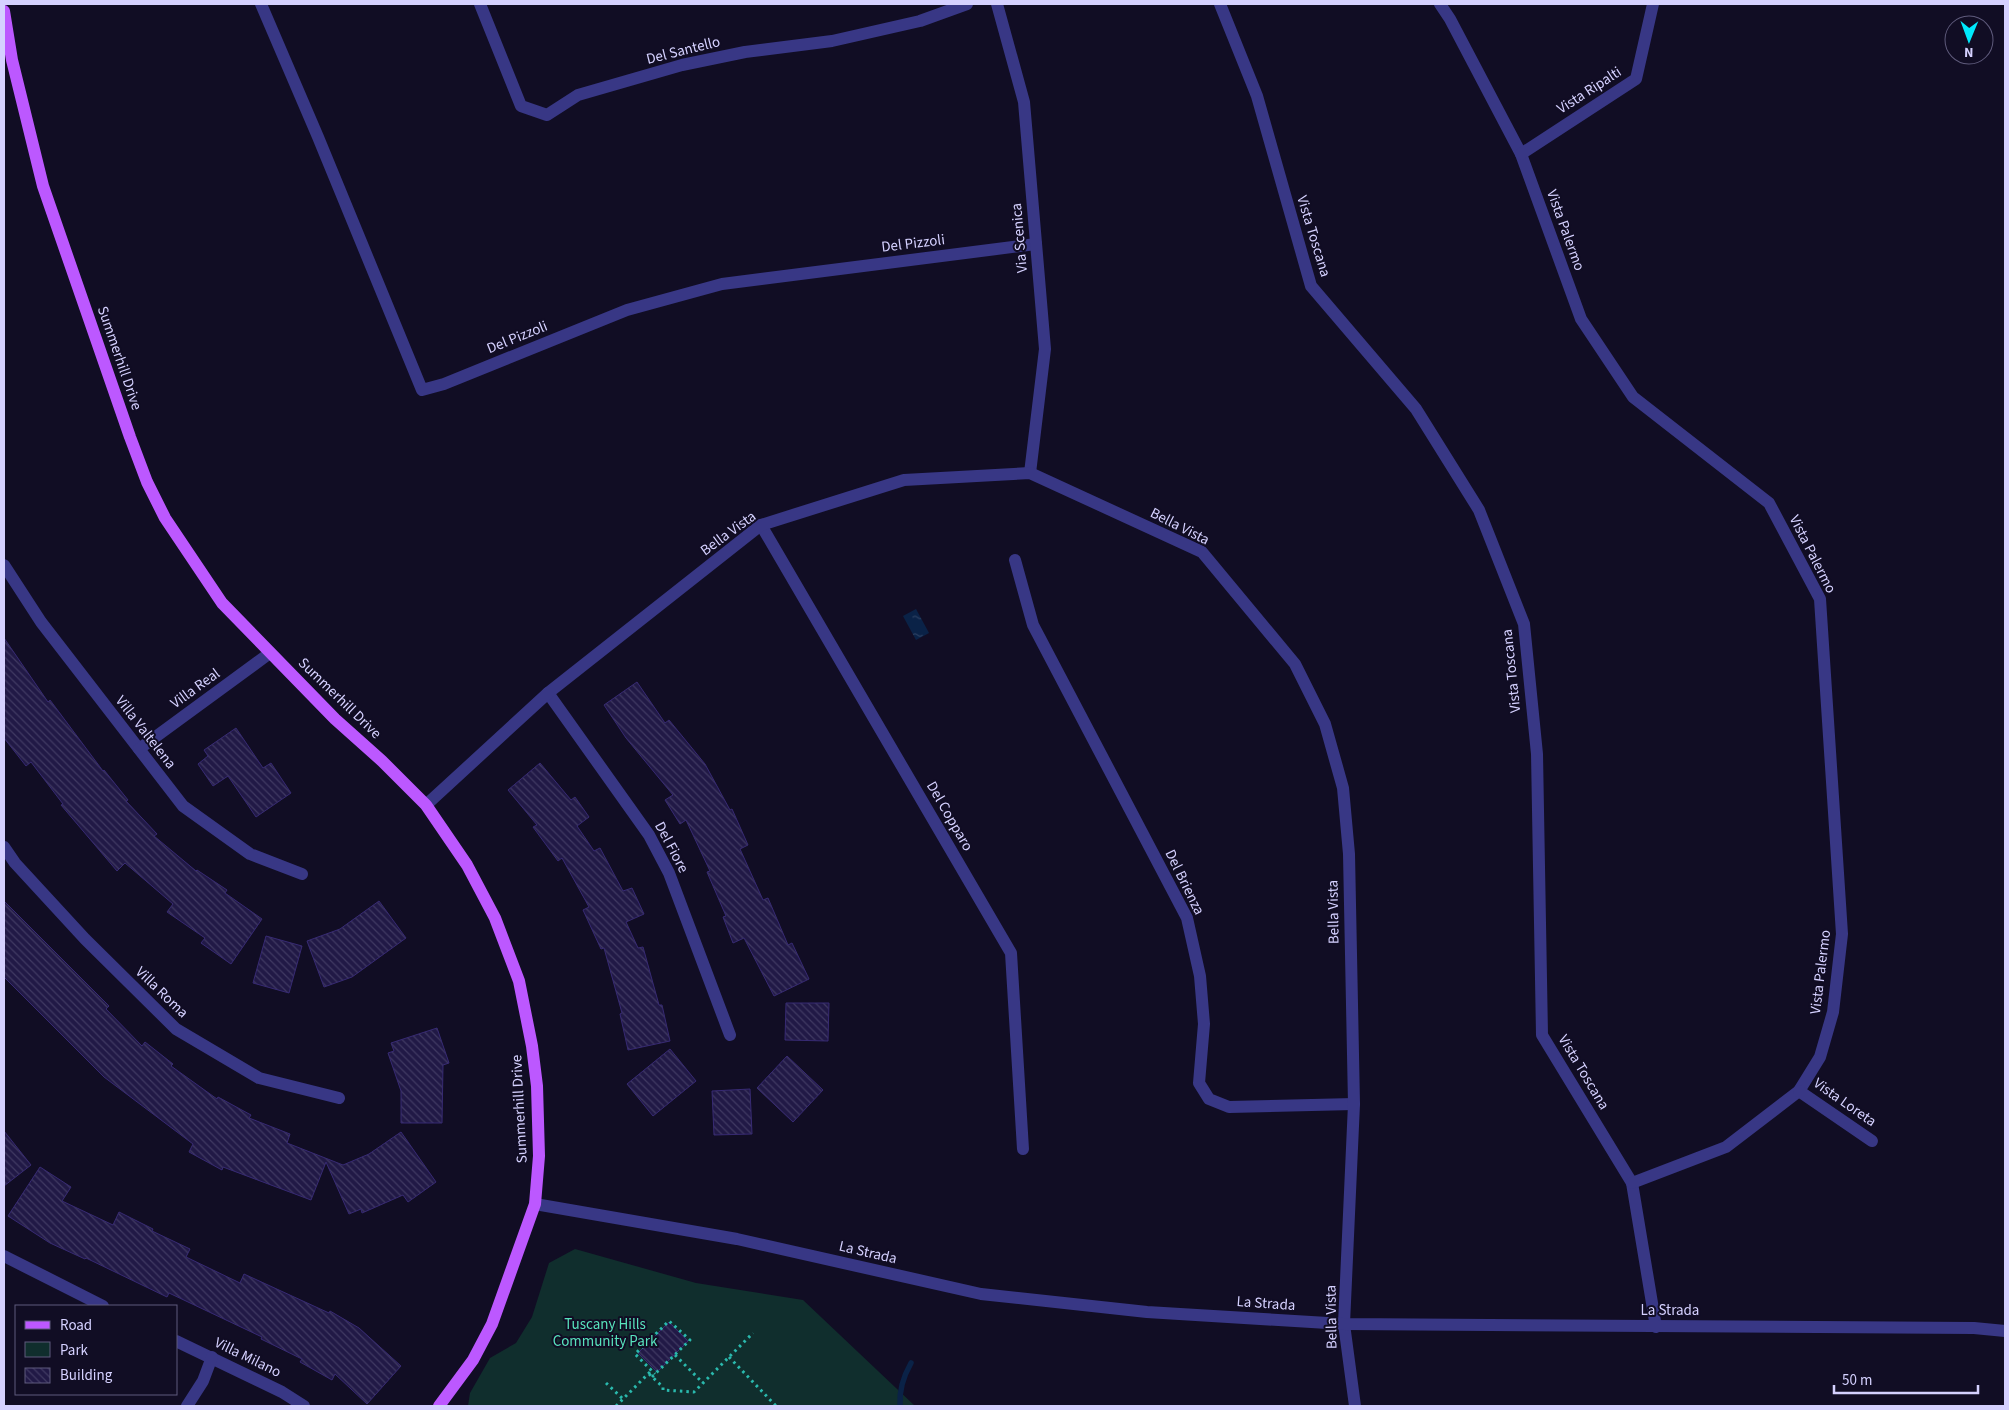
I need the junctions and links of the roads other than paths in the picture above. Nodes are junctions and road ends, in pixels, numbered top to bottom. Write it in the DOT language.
graph roads {
  1 [pos="261,4"];
  2 [pos="480,4"];
  3 [pos="967,4"];
  4 [pos="997,4"];
  5 [pos="1220,4"];
  6 [pos="1440,4"];
  7 [pos="1653,4"];
  8 [pos="4,11"];
  9 [pos="1521,154"];
  10 [pos="1036,244"];
  11 [pos="1030,473"];
  12 [pos="762,525"];
  13 [pos="1015,560"];
  14 [pos="4,565"];
  15 [pos="270,653"];
  16 [pos="548,693"];
  17 [pos="139,749"];
  18 [pos="426,805"];
  19 [pos="4,847"];
  20 [pos="302,874"];
  21 [pos="730,1035"];
  22 [pos="1799,1091"];
  23 [pos="339,1098"];
  24 [pos="1354,1104"];
  25 [pos="1872,1141"];
  26 [pos="1023,1149"];
  27 [pos="1632,1184"];
  28 [pos="535,1204"];
  29 [pos="4,1256"];
  30 [pos="101,1305"];
  31 [pos="1344,1324"];
  32 [pos="1656,1326"];
  33 [pos="2005,1330"];
  34 [pos="178,1341"];
  35 [pos="212,1357"];
  36 [pos="187,1406"];
  37 [pos="304,1406"];
  38 [pos="439,1406"];
  39 [pos="1355,1406"];
  1 -- 10 [label="street, Del Pizzoli"];
  2 -- 3 [label="street, Del Santello"];
  4 -- 10 [label="street, Via Scenica"];
  5 -- 27 [label="street, Vista Toscana"];
  6 -- 9 [label="street, Vista Palermo"];
  7 -- 9 [label="street, Vista Ripalti"];
  8 -- 15 [label="main road, Summerhill Drive"];
  9 -- 22 [label="street, Vista Palermo"];
  10 -- 11 [label="street, Via Scenica"];
  11 -- 12 [label="street, Bella Vista"];
  11 -- 24 [label="street, Bella Vista"];
  12 -- 16 [label="street, Bella Vista"];
  12 -- 26 [label="street, Del Copparo"];
  13 -- 24 [label="street, Del Brienza"];
  14 -- 17 [label="street, Villa Valtelena"];
  15 -- 17 [label="street, Villa Real"];
  15 -- 18 [label="main road, Summerhill Drive"];
  16 -- 18 [label="street, Bella Vista"];
  16 -- 21 [label="street, Del Fiore"];
  17 -- 20 [label="street, Villa Valtelena"];
  18 -- 28 [label="main road, Summerhill Drive"];
  19 -- 23 [label="street, Villa Roma"];
  22 -- 25 [label="street, Vista Loreta"];
  22 -- 27 [label="street, Vista Palermo"];
  24 -- 31 [label="street, Bella Vista"];
  27 -- 32 [label="street, Vista Toscana"];
  28 -- 31 [label="street, La Strada"];
  28 -- 38 [label="main road, Summerhill Drive"];
  29 -- 30 [label="street"];
  31 -- 32 [label="street, La Strada"];
  31 -- 39 [label="street, Bella Vista"];
  32 -- 33 [label="street, La Strada"];
  34 -- 35 [label="street, Villa Milano"];
  35 -- 36 [label="street"];
  35 -- 37 [label="street, Villa Milano"];
}
